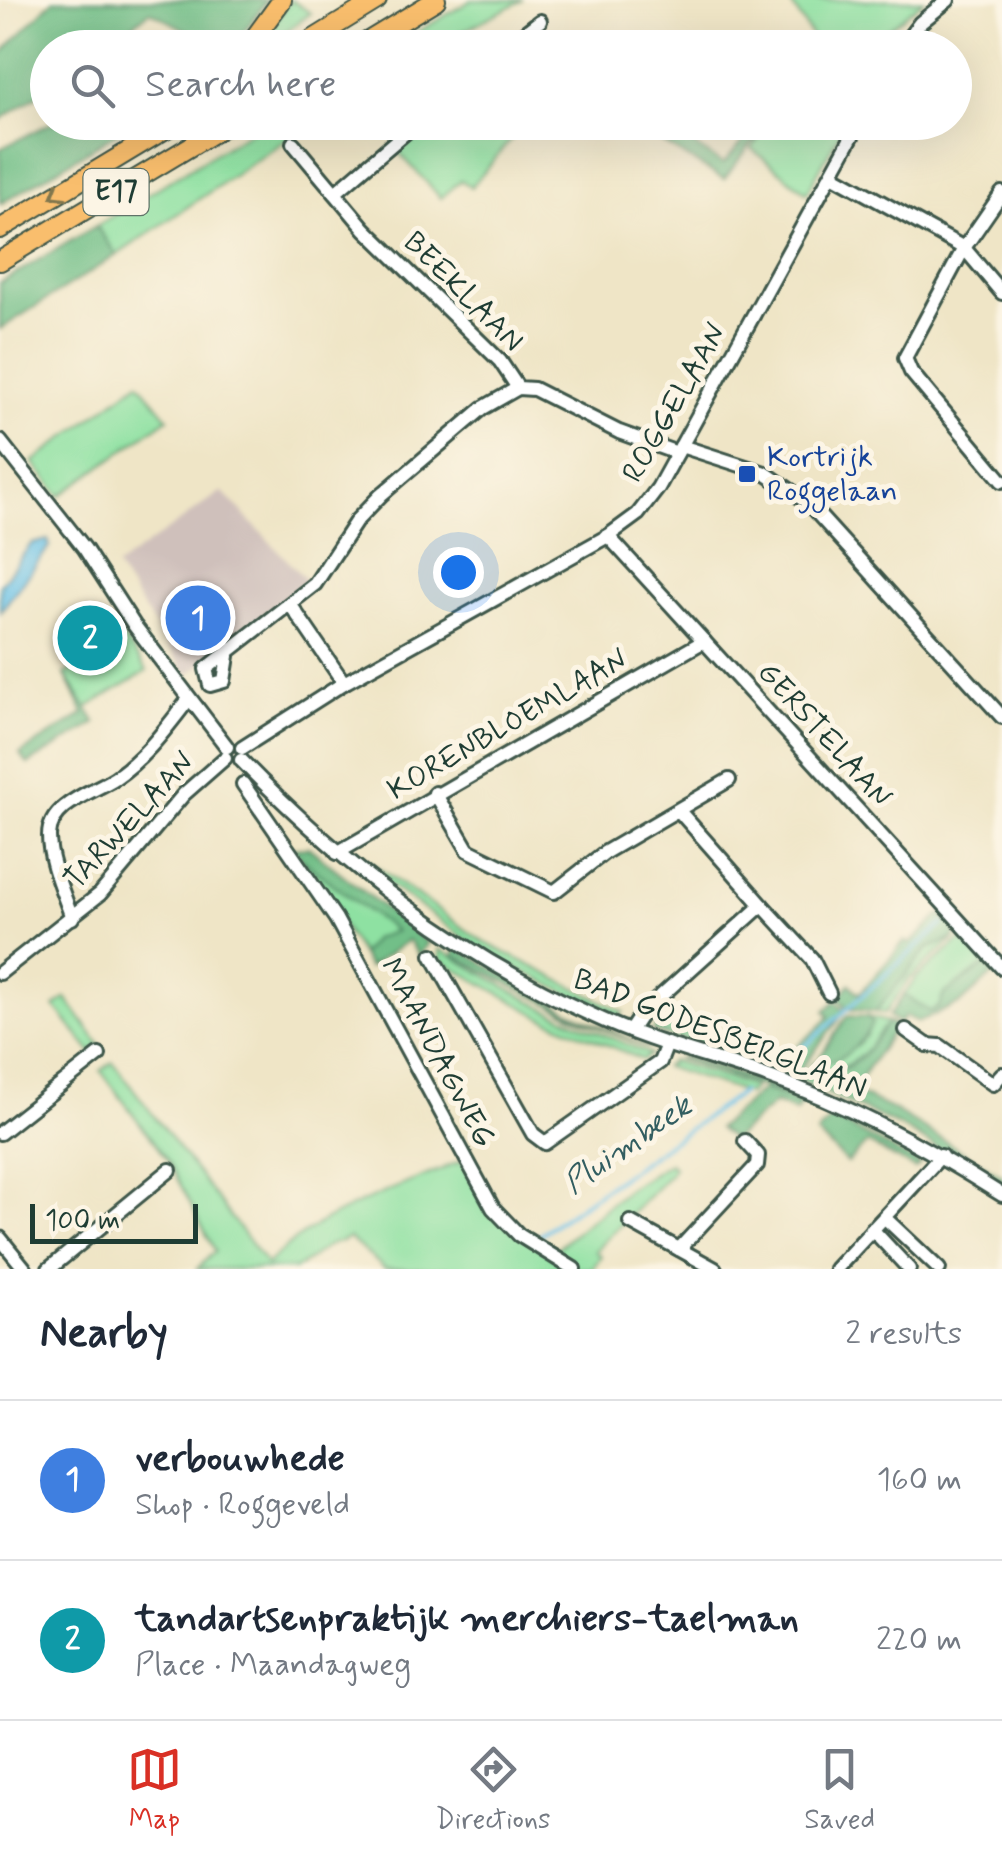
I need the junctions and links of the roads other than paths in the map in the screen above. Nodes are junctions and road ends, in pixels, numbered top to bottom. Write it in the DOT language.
graph roads {
  1 [pos="282,0"];
  2 [pos="377,0"];
  3 [pos="436,0"];
  4 [pos="948,0"];
  5 [pos="540,21"];
  6 [pos="260,30"];
  7 [pos="329,30"];
  8 [pos="387,30"];
  9 [pos="528,30"];
  10 [pos="915,30"];
  11 [pos="147,140"];
  12 [pos="202,140"];
  13 [pos="397,140"];
  14 [pos="850,140"];
  15 [pos="293,143"];
  16 [pos="832,174"];
  17 [pos="1002,193"];
  18 [pos="335,194"];
  19 [pos="0,228"];
  20 [pos="964,248"];
  21 [pos="0,261"];
  22 [pos="1002,293"];
  23 [pos="518,388"];
  24 [pos="0,441"];
  25 [pos="679,450"];
  26 [pos="1002,481"];
  27 [pos="608,536"];
  28 [pos="292,607"];
  29 [pos="704,641"];
  30 [pos="228,656"];
  31 [pos="344,683"];
  32 [pos="189,699"];
  33 [pos="1002,717"];
  34 [pos="234,753"];
  35 [pos="729,780"];
  36 [pos="243,784"];
  37 [pos="436,793"];
  38 [pos="680,812"];
  39 [pos="298,820"];
  40 [pos="282,836"];
  41 [pos="337,853"];
  42 [pos="762,905"];
  43 [pos="72,918"];
  44 [pos="432,956"];
  45 [pos="1002,968"];
  46 [pos="0,972"];
  47 [pos="829,992"];
  48 [pos="906,1030"];
  49 [pos="630,1032"];
  50 [pos="667,1044"];
  51 [pos="99,1055"];
  52 [pos="998,1079"];
  53 [pos="1002,1098"];
  54 [pos="0,1133"];
  55 [pos="745,1141"];
  56 [pos="941,1156"];
  57 [pos="170,1170"];
  58 [pos="1002,1195"];
  59 [pos="885,1218"];
  60 [pos="630,1222"];
  61 [pos="872,1229"];
  62 [pos="0,1238"];
  63 [pos="679,1249"];
  64 [pos="21,1268"];
  65 [pos="48,1269"];
  66 [pos="574,1269"];
  67 [pos="715,1269"];
  68 [pos="836,1269"];
  69 [pos="909,1269"];
  70 [pos="939,1269"];
  1 -- 6 [label="highway"];
  2 -- 7 [label="highway"];
  3 -- 8 [label="highway"];
  4 -- 10 [label="street"];
  5 -- 9 [label="street"];
  11 -- 19 [label="highway, E17, one-way"];
  12 -- 21 [label="highway, E17"];
  13 -- 18 [label="street"];
  14 -- 16 [label="street, ROGGELAAN"];
  15 -- 18 [label="street, BEEKLAAN"];
  16 -- 20 [label="street"];
  16 -- 25 [label="street, ROGGELAAN"];
  17 -- 20 [label="street"];
  18 -- 23 [label="street, BEEKLAAN"];
  20 -- 22 [label="street"];
  20 -- 26 [label="street"];
  23 -- 25 [label="street, BEEKLAAN"];
  23 -- 28 [label="street"];
  24 -- 32 [label="street"];
  25 -- 27 [label="street, ROGGELAAN"];
  25 -- 33 [label="street, BEEKLAAN"];
  27 -- 29 [label="street, GERSTELAAN"];
  27 -- 31 [label="street, ROGGELAAN"];
  28 -- 30 [label="street"];
  28 -- 31 [label="street"];
  29 -- 37 [label="street, KORENBLOEMLAAN"];
  29 -- 45 [label="street, GERSTELAAN"];
  31 -- 34 [label="street, ROGGELAAN"];
  32 -- 34 [label="street"];
  32 -- 43 [label="street, TARWELAAN"];
  34 -- 39 [label="street, BAD GODESBERGLAAN"];
  34 -- 43 [label="street, TARWELAAN"];
  35 -- 38 [label="street"];
  36 -- 40 [label="street, MAANDAGWEG"];
  37 -- 38 [label="street"];
  37 -- 41 [label="street, KORENBLOEMLAAN"];
  38 -- 42 [label="street"];
  39 -- 40 [label="street"];
  39 -- 41 [label="street, BAD GODESBERGLAAN"];
  40 -- 66 [label="street, MAANDAGWEG"];
  41 -- 49 [label="street, BAD GODESBERGLAAN"];
  42 -- 47 [label="street"];
  42 -- 49 [label="street"];
  43 -- 46 [label="street, TARWELAAN"];
  44 -- 50 [label="street"];
  48 -- 52 [label="street"];
  49 -- 50 [label="street, BAD GODESBERGLAAN"];
  50 -- 56 [label="street, BAD GODESBERGLAAN"];
  51 -- 54 [label="street"];
  52 -- 53 [label="street"];
  55 -- 63 [label="street"];
  56 -- 58 [label="street, BAD GODESBERGLAAN"];
  56 -- 59 [label="street"];
  57 -- 65 [label="street"];
  59 -- 61 [label="street"];
  59 -- 70 [label="street"];
  60 -- 63 [label="street"];
  61 -- 68 [label="street"];
  61 -- 69 [label="street"];
  62 -- 64 [label="street"];
  63 -- 67 [label="street"];
}
